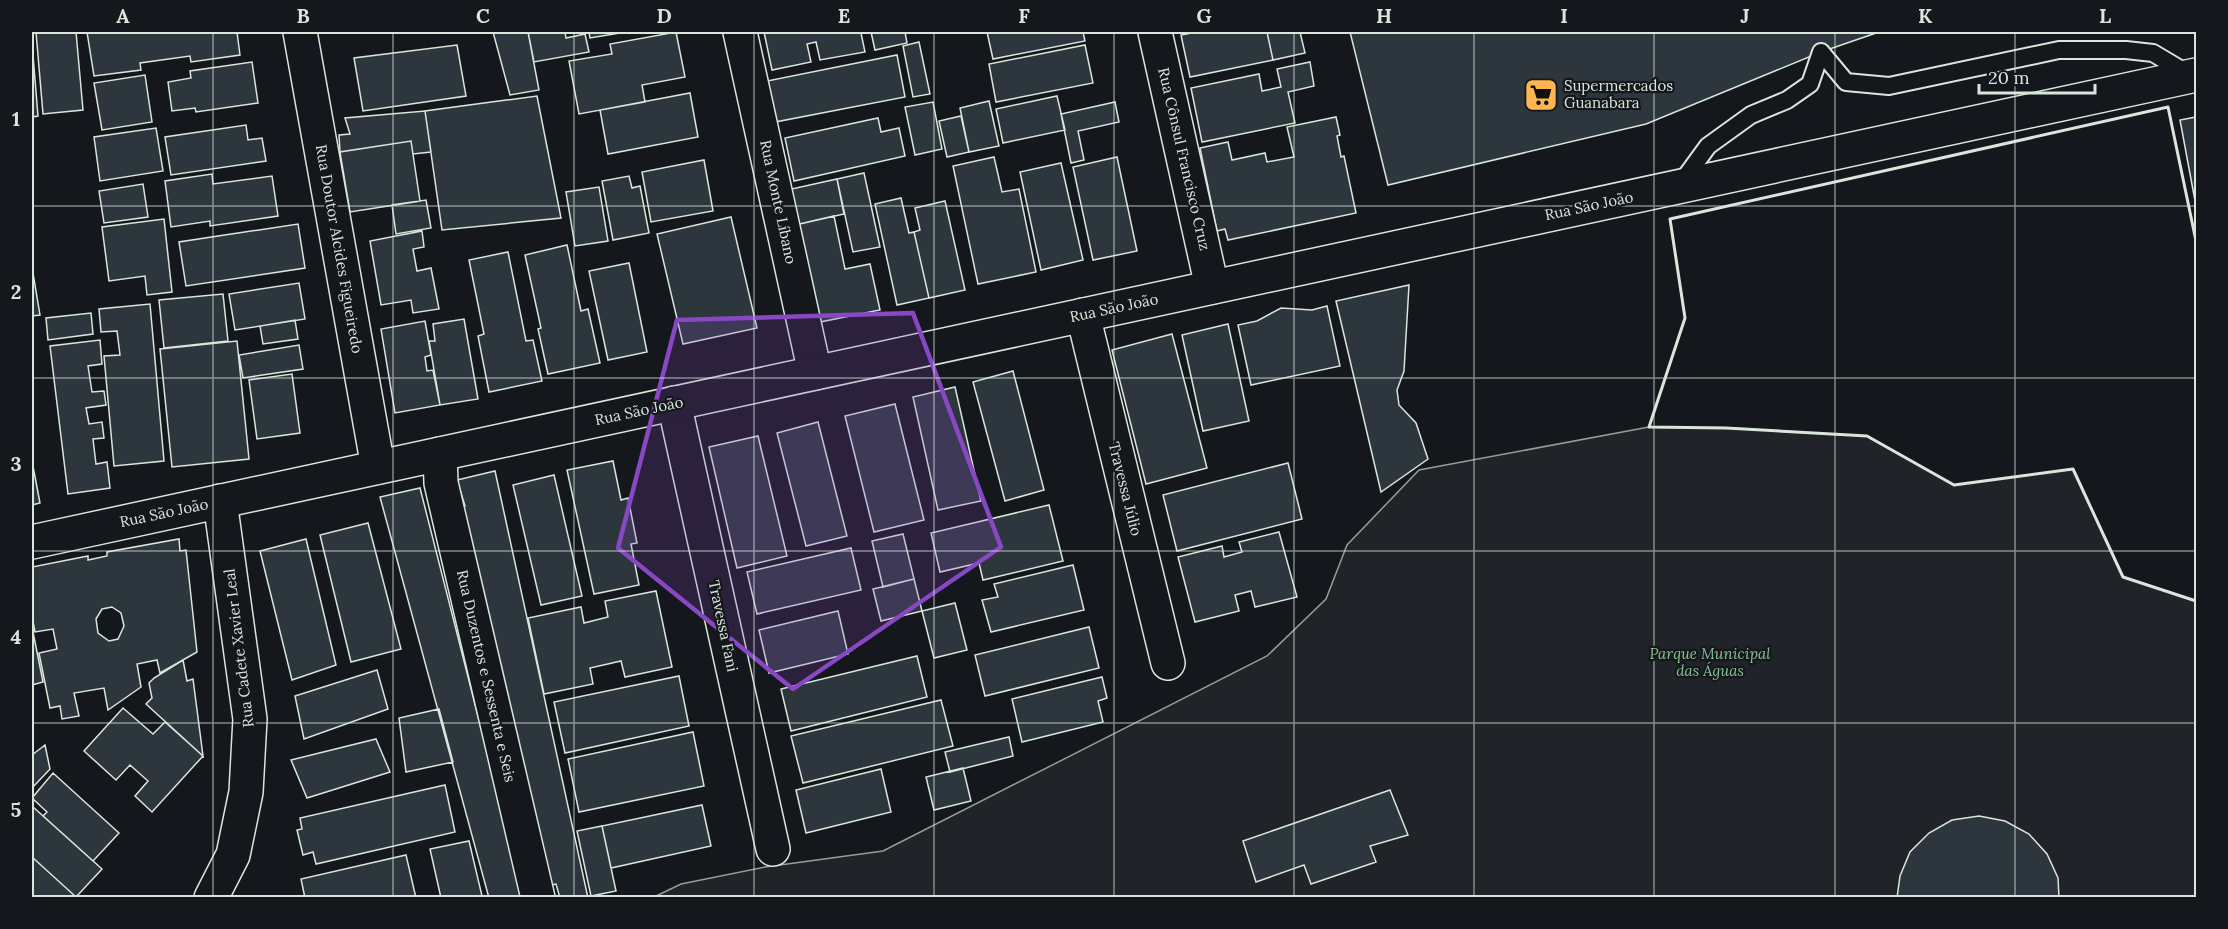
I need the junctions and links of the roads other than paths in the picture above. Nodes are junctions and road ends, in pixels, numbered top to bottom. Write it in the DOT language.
graph roads {
  1 [pos="300,32"];
  2 [pos="741,32"];
  3 [pos="1155,32"];
  4 [pos="2194,75"];
  5 [pos="1679,186"];
  6 [pos="1212,287"];
  7 [pos="1083,315"];
  8 [pos="815,373"];
  9 [pos="674,403"];
  10 [pos="441,453"];
  11 [pos="378,467"];
  12 [pos="220,501"];
  13 [pos="32,542"];
  14 [pos="1168,663"];
  15 [pos="773,849"];
  16 [pos="211,897"];
  17 [pos="538,897"];
  1 -- 11 [label="street, Rua Doutor Alcides Figueiredo"];
  2 -- 8 [label="street, Rua Monte Líbano"];
  3 -- 6 [label="street, Rua Cônsul Francisco Cruz"];
  4 -- 5 [label="street, Rua São João"];
  4 -- 5 [label="lane"];
  5 -- 6 [label="street, Rua São João"];
  6 -- 7 [label="street, Rua São João"];
  7 -- 8 [label="street, Rua São João"];
  7 -- 14 [label="street, Travessa Júlio"];
  8 -- 9 [label="street, Rua São João"];
  9 -- 10 [label="street, Rua São João"];
  9 -- 15 [label="street, Travessa Fani"];
  10 -- 11 [label="street, Rua São João"];
  10 -- 17 [label="street, Rua Duzentos e Sessenta e Seis"];
  11 -- 12 [label="street, Rua São João"];
  12 -- 13 [label="street, Rua São João"];
  12 -- 16 [label="street, Rua Cadete Xavier Leal"];
}
